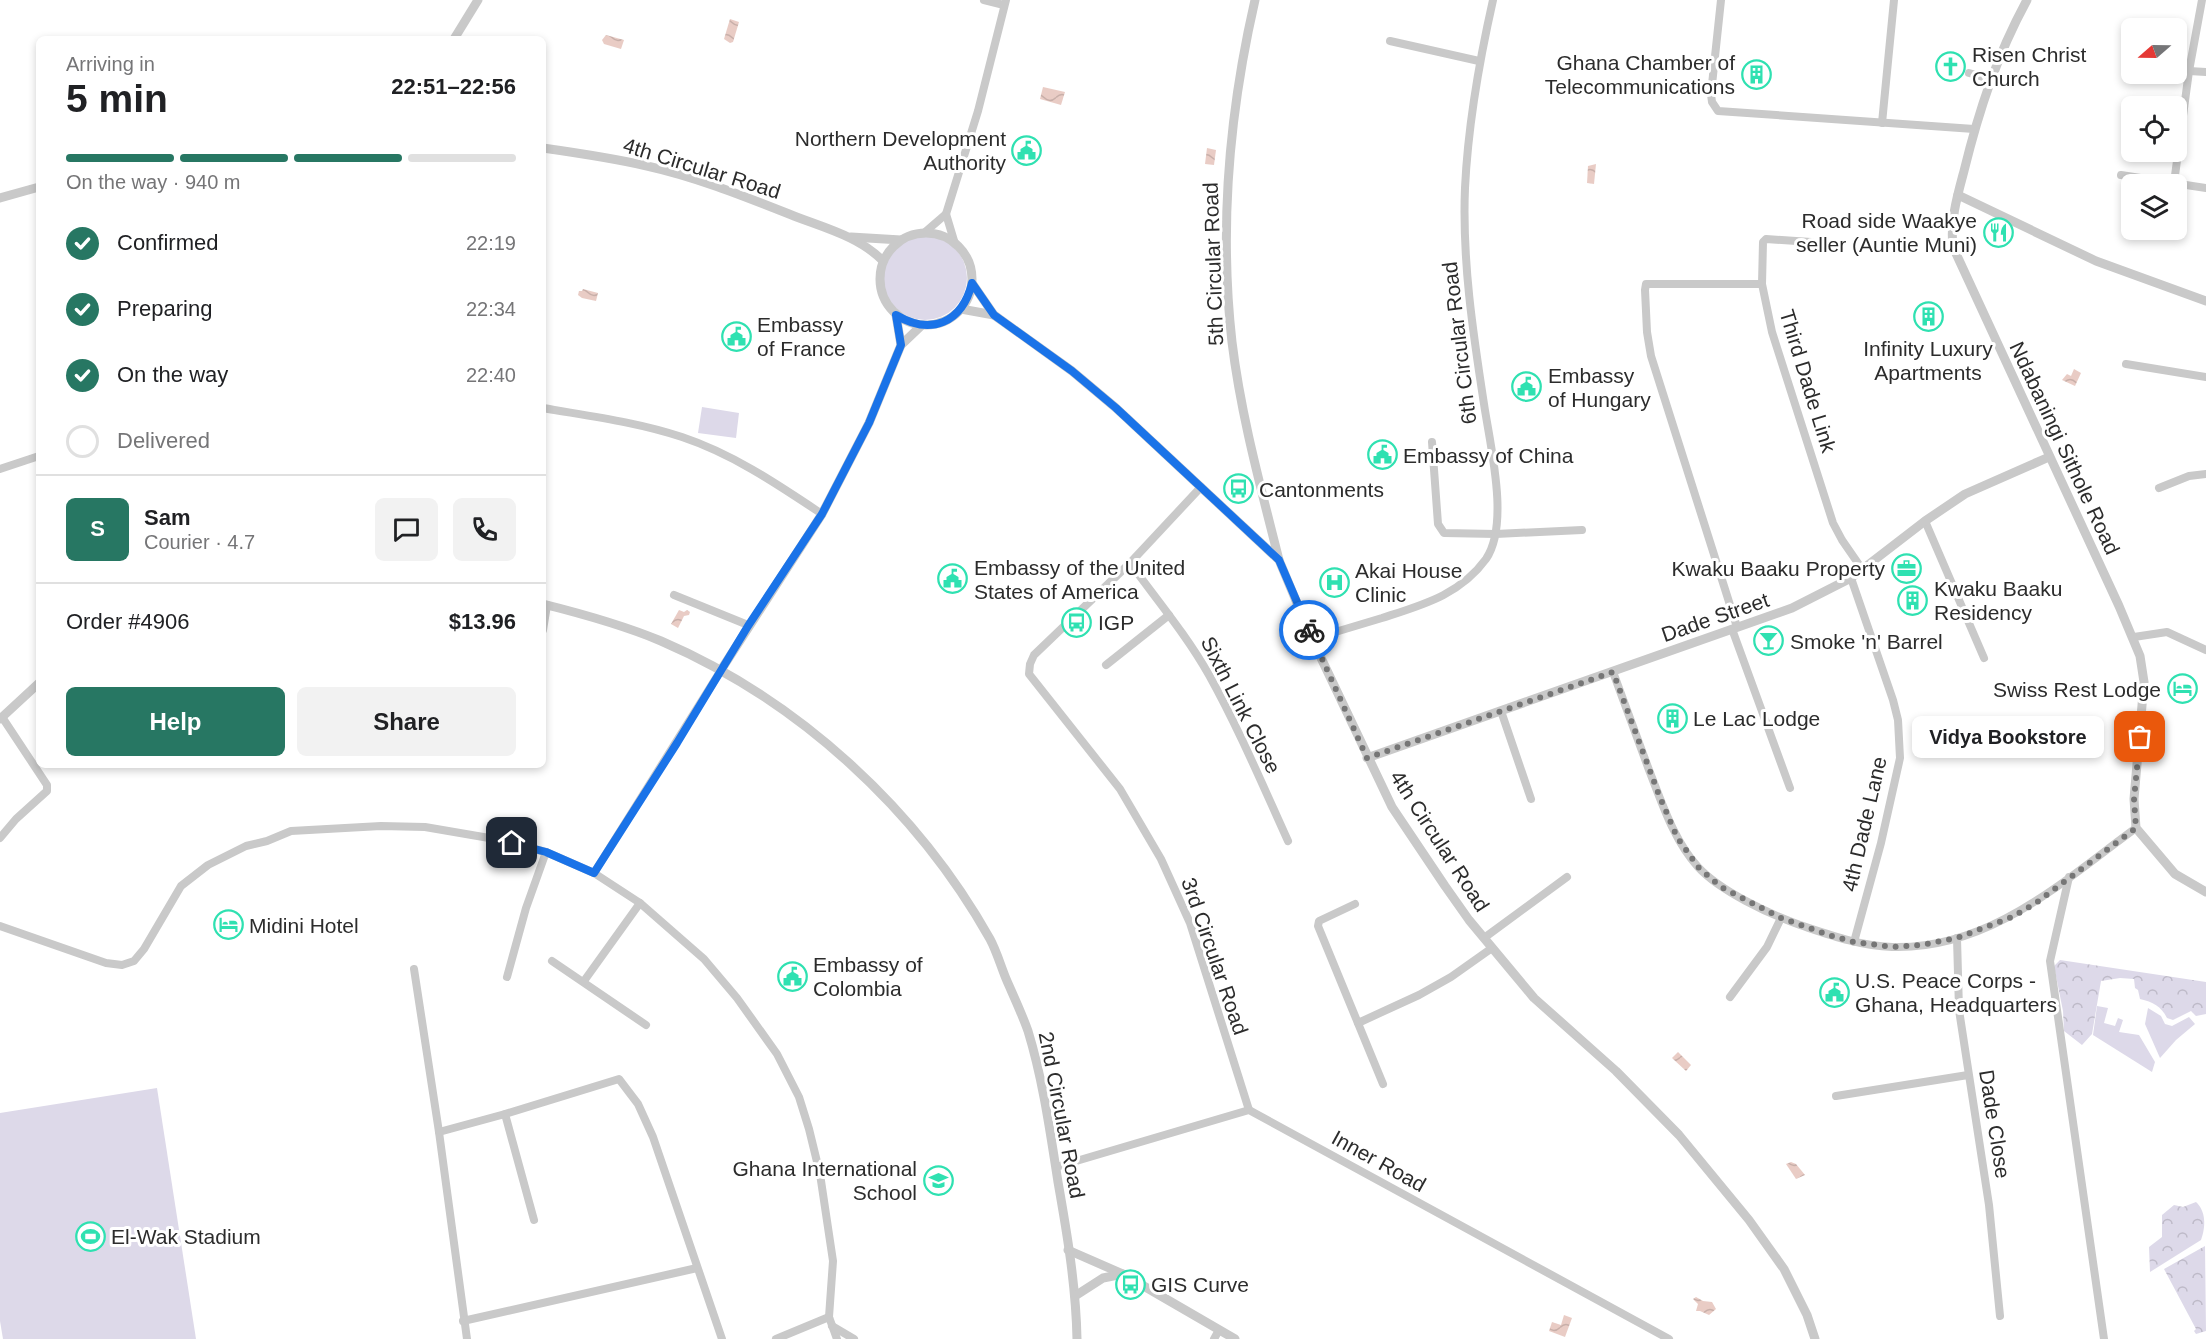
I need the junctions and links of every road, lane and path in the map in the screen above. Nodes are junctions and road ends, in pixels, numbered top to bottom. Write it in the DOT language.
graph roads {
  1 [pos="478,0"];
  2 [pos="984,0"];
  3 [pos="1255,0"];
  4 [pos="1493,0"];
  5 [pos="1721,0"];
  6 [pos="1894,0"];
  7 [pos="2027,0"];
  8 [pos="2202,0"];
  9 [pos="1005,3"];
  10 [pos="456,36"];
  11 [pos="1390,40"];
  12 [pos="1479,61"];
  13 [pos="2189,70"];
  14 [pos="2206,72"];
  15 [pos="1969,73"];
  16 [pos="1990,79"];
  17 [pos="1882,123"];
  18 [pos="1974,129"];
  19 [pos="546,148"];
  20 [pos="2175,174"];
  21 [pos="2187,185"];
  22 [pos="36,188"];
  23 [pos="2206,188"];
  24 [pos="1958,195"];
  25 [pos="0,198"];
  26 [pos="946,214"];
  27 [pos="924,233"];
  28 [pos="846,236"];
  29 [pos="901,240"];
  30 [pos="1811,242"];
  31 [pos="955,244"];
  32 [pos="883,261"];
  33 [pos="972,283"];
  34 [pos="1762,284"];
  35 [pos="2206,301"];
  36 [pos="961,309"];
  37 [pos="896,315"];
  38 [pos="994,315"];
  39 [pos="922,326"];
  40 [pos="901,345"];
  41 [pos="2126,364"];
  42 [pos="2206,377"];
  43 [pos="546,408"];
  44 [pos="1432,442"];
  45 [pos="36,457"];
  46 [pos="2049,457"];
  47 [pos="0,469"];
  48 [pos="2206,474"];
  49 [pos="1201,488"];
  50 [pos="2159,488"];
  51 [pos="822,514"];
  52 [pos="1925,521"];
  53 [pos="1582,530"];
  54 [pos="1496,534"];
  55 [pos="1279,560"];
  56 [pos="1130,563"];
  57 [pos="1862,569"];
  58 [pos="1851,578"];
  59 [pos="674,595"];
  60 [pos="546,604"];
  61 [pos="1169,615"];
  62 [pos="748,626"];
  63 [pos="1735,628"];
  64 [pos="2134,637"];
  65 [pos="1312,639"];
  66 [pos="2206,650"];
  67 [pos="1984,658"];
  68 [pos="1106,665"];
  69 [pos="721,670"];
  70 [pos="1613,672"];
  71 [pos="36,686"];
  72 [pos="1501,711"];
  73 [pos="1,718"];
  74 [pos="1367,758"];
  75 [pos="1790,788"];
  76 [pos="1531,800"];
  77 [pos="2136,828"];
  78 [pos="0,838"];
  79 [pos="1288,842"];
  80 [pos="546,852"];
  81 [pos="594,873"];
  82 [pos="1567,876"];
  83 [pos="2069,877"];
  84 [pos="2206,892"];
  85 [pos="640,903"];
  86 [pos="1355,904"];
  87 [pos="1781,918"];
  88 [pos="0,926"];
  89 [pos="1484,938"];
  90 [pos="1957,938"];
  91 [pos="1854,942"];
  92 [pos="1492,948"];
  93 [pos="552,962"];
  94 [pos="414,969"];
  95 [pos="507,977"];
  96 [pos="584,981"];
  97 [pos="1730,997"];
  98 [pos="1358,1023"];
  99 [pos="646,1025"];
  100 [pos="1968,1075"];
  101 [pos="1383,1084"];
  102 [pos="1836,1096"];
  103 [pos="1249,1110"];
  104 [pos="505,1114"];
  105 [pos="439,1132"];
  106 [pos="1056,1167"];
  107 [pos="534,1220"];
  108 [pos="1068,1250"];
  109 [pos="697,1268"];
  110 [pos="1123,1274"];
  111 [pos="1075,1296"];
  112 [pos="2000,1316"];
  113 [pos="464,1321"];
  114 [pos="830,1322"];
  115 [pos="1220,1330"];
  116 [pos="467,1339"];
  117 [pos="723,1339"];
  118 [pos="776,1339"];
  119 [pos="837,1339"];
  120 [pos="854,1339"];
  121 [pos="1077,1339"];
  122 [pos="1214,1339"];
  123 [pos="1235,1339"];
  124 [pos="1669,1339"];
  125 [pos="1815,1339"];
  126 [pos="2104,1339"];
  1 -- 10 [label="street"];
  2 -- 9 [label="street"];
  3 -- 55 [label="street, 5th Circular Road"];
  4 -- 12 [label="street, 6th Circular Road"];
  5 -- 17 [label="street"];
  6 -- 17 [label="street"];
  7 -- 16 [label="street, Ndabaningi Sithole Road"];
  8 -- 13 [label="street"];
  9 -- 26 [label="street"];
  11 -- 12 [label="street"];
  12 -- 54 [label="street, 6th Circular Road"];
  13 -- 14 [label="street"];
  13 -- 20 [label="street"];
  15 -- 16 [label="street"];
  16 -- 18 [label="street, Ndabaningi Sithole Road"];
  17 -- 18 [label="street"];
  18 -- 24 [label="street, Ndabaningi Sithole Road"];
  19 -- 28 [label="street, 4th Circular Road"];
  21 -- 23 [label="street"];
  22 -- 25 [label="street"];
  24 -- 35 [label="street"];
  24 -- 46 [label="street, Ndabaningi Sithole Road"];
  26 -- 27 [label="street"];
  26 -- 31 [label="street"];
  27 -- 29 [label="street"];
  27 -- 31 [label="street"];
  28 -- 29 [label="street, 4th Circular Road"];
  28 -- 32 [label="street, 4th Circular Road"];
  29 -- 32 [label="street"];
  30 -- 34 [label="street, Third Dade Link"];
  31 -- 33 [label="street"];
  32 -- 37 [label="street"];
  33 -- 36 [label="street"];
  33 -- 38 [label="street, 4th Circular Road"];
  34 -- 57 [label="street, Third Dade Link"];
  34 -- 63 [label="street"];
  36 -- 38 [label="street, 4th Circular Road"];
  36 -- 39 [label="street"];
  37 -- 39 [label="street"];
  37 -- 40 [label="street"];
  38 -- 49 [label="street, 4th Circular Road"];
  39 -- 40 [label="street"];
  40 -- 51 [label="street"];
  41 -- 42 [label="street"];
  43 -- 51 [label="street"];
  44 -- 54 [label="street"];
  45 -- 47 [label="street"];
  46 -- 52 [label="street, Dade Street"];
  46 -- 64 [label="street, Ndabaningi Sithole Road"];
  48 -- 50 [label="street"];
  49 -- 55 [label="street, 4th Circular Road"];
  49 -- 56 [label="street"];
  51 -- 62 [label="street"];
  52 -- 57 [label="street, Dade Street"];
  52 -- 67 [label="street"];
  53 -- 54 [label="street"];
  54 -- 65 [label="street, 6th Circular Road"];
  55 -- 65 [label="street, 4th Circular Road"];
  56 -- 61 [label="street, Sixth Link Close"];
  56 -- 103 [label="street, 3rd Circular Road"];
  57 -- 58 [label="street, Dade Street"];
  58 -- 63 [label="street, Dade Street"];
  58 -- 91 [label="street, 4th Dade Lane"];
  59 -- 62 [label="street"];
  60 -- 69 [label="street, 2nd Circular Road"];
  61 -- 68 [label="street"];
  61 -- 79 [label="street, Sixth Link Close"];
  62 -- 69 [label="street"];
  63 -- 70 [label="street, Dade Street"];
  63 -- 75 [label="street"];
  64 -- 66 [label="street"];
  64 -- 77 [label="street, Ndabaningi Sithole Road"];
  65 -- 74 [label="street, 4th Circular Road"];
  69 -- 81 [label="street"];
  69 -- 106 [label="street, 2nd Circular Road"];
  70 -- 72 [label="street, Dade Street"];
  70 -- 87 [label="street"];
  71 -- 73 [label="street"];
  72 -- 74 [label="street, Dade Street"];
  72 -- 76 [label="street"];
  73 -- 78 [label="street"];
  74 -- 89 [label="street, 4th Circular Road"];
  77 -- 83 [label="street"];
  77 -- 84 [label="street"];
  80 -- 81 [label="street"];
  80 -- 88 [label="street"];
  80 -- 95 [label="street"];
  81 -- 85 [label="street"];
  82 -- 89 [label="street"];
  83 -- 90 [label="street"];
  83 -- 126 [label="street"];
  85 -- 96 [label="street"];
  85 -- 114 [label="street"];
  86 -- 98 [label="street"];
  87 -- 91 [label="street"];
  87 -- 97 [label="street"];
  89 -- 92 [label="street, 4th Circular Road"];
  90 -- 91 [label="street"];
  90 -- 100 [label="street, Dade Close"];
  92 -- 98 [label="street"];
  92 -- 125 [label="street, 4th Circular Road"];
  93 -- 96 [label="street"];
  94 -- 105 [label="street"];
  96 -- 99 [label="street"];
  98 -- 101 [label="street"];
  100 -- 102 [label="street"];
  100 -- 112 [label="street, Dade Close"];
  103 -- 106 [label="street"];
  103 -- 124 [label="street, Inner Road"];
  104 -- 105 [label="street"];
  104 -- 107 [label="street"];
  104 -- 109 [label="street"];
  105 -- 113 [label="street"];
  106 -- 108 [label="street, 2nd Circular Road"];
  108 -- 110 [label="street"];
  108 -- 111 [label="street, 2nd Circular Road"];
  109 -- 113 [label="street"];
  109 -- 117 [label="street"];
  110 -- 111 [label="street"];
  110 -- 115 [label="street"];
  111 -- 121 [label="street, 2nd Circular Road"];
  113 -- 116 [label="street"];
  114 -- 118 [label="street"];
  114 -- 119 [label="street"];
  114 -- 120 [label="street"];
  115 -- 122 [label="street"];
  115 -- 123 [label="street"];
}
